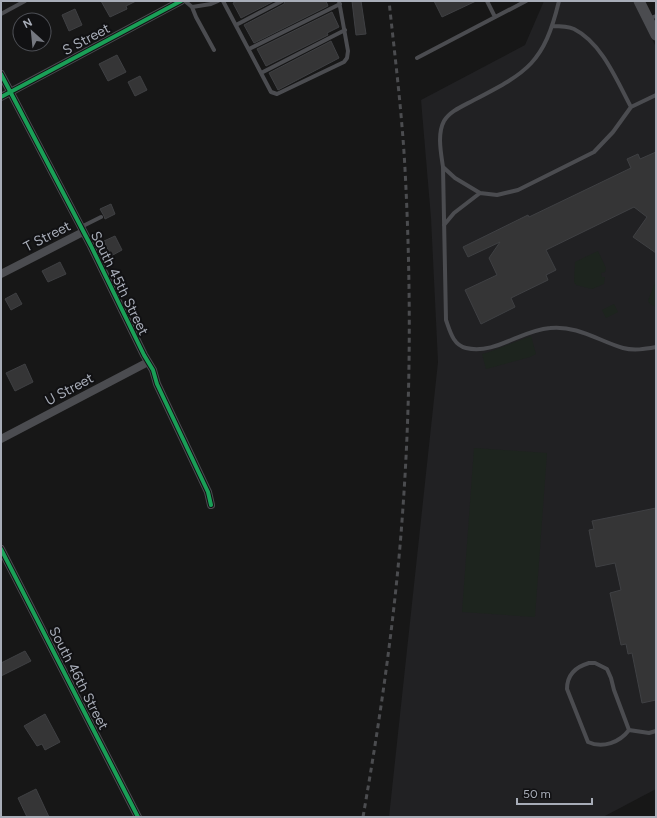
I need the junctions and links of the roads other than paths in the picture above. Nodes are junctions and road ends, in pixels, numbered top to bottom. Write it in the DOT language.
graph roads {
  1 [pos="25,1"];
  2 [pos="181,1"];
  3 [pos="185,1"];
  4 [pos="218,1"];
  5 [pos="223,1"];
  6 [pos="282,1"];
  7 [pos="487,1"];
  8 [pos="526,1"];
  9 [pos="559,1"];
  10 [pos="639,1"];
  11 [pos="339,3"];
  12 [pos="192,6"];
  13 [pos="1,14"];
  14 [pos="495,17"];
  15 [pos="652,18"];
  16 [pos="236,25"];
  17 [pos="552,26"];
  18 [pos="344,30"];
  19 [pos="656,36"];
  20 [pos="249,49"];
  21 [pos="214,50"];
  22 [pos="417,58"];
  23 [pos="262,73"];
  24 [pos="1,74"];
  25 [pos="10,92"];
  26 [pos="656,95"];
  27 [pos="1,97"];
  28 [pos="631,107"];
  29 [pos="443,167"];
  30 [pos="480,193"];
  31 [pos="101,217"];
  32 [pos="444,226"];
  33 [pos="82,229"];
  34 [pos="1,274"];
  35 [pos="656,347"];
  36 [pos="148,362"];
  37 [pos="1,439"];
  38 [pos="211,505"];
  39 [pos="1,549"];
  40 [pos="629,730"];
  41 [pos="656,731"];
  42 [pos="138,817"];
  1 -- 13 [label="lane"];
  2 -- 25 [label="street, S Street"];
  3 -- 12 [label="lane"];
  4 -- 12 [label="lane"];
  5 -- 16 [label="lane"];
  6 -- 16 [label="lane"];
  7 -- 14 [label="lane"];
  8 -- 14 [label="lane"];
  9 -- 17 [label="lane"];
  10 -- 15 [label="street"];
  11 -- 18 [label="lane"];
  11 -- 20 [label="lane"];
  12 -- 21 [label="lane"];
  14 -- 22 [label="lane"];
  15 -- 19 [label="street"];
  16 -- 20 [label="lane"];
  17 -- 28 [label="lane"];
  17 -- 29 [label="lane"];
  18 -- 23 [label="lane"];
  18 -- 23 [label="lane"];
  20 -- 23 [label="lane"];
  24 -- 25 [label="street, South 45th Street"];
  25 -- 27 [label="street, S Street"];
  25 -- 33 [label="street, South 45th Street"];
  26 -- 28 [label="lane"];
  28 -- 30 [label="lane"];
  29 -- 30 [label="lane"];
  29 -- 32 [label="lane"];
  30 -- 32 [label="lane"];
  31 -- 33 [label="lane"];
  32 -- 35 [label="lane"];
  33 -- 34 [label="street, T Street"];
  33 -- 36 [label="street, South 45th Street"];
  36 -- 37 [label="street, U Street"];
  36 -- 38 [label="street, South 45th Street"];
  39 -- 42 [label="street, South 46th Street"];
  40 -- 40 [label="lane"];
  40 -- 41 [label="lane"];
}
